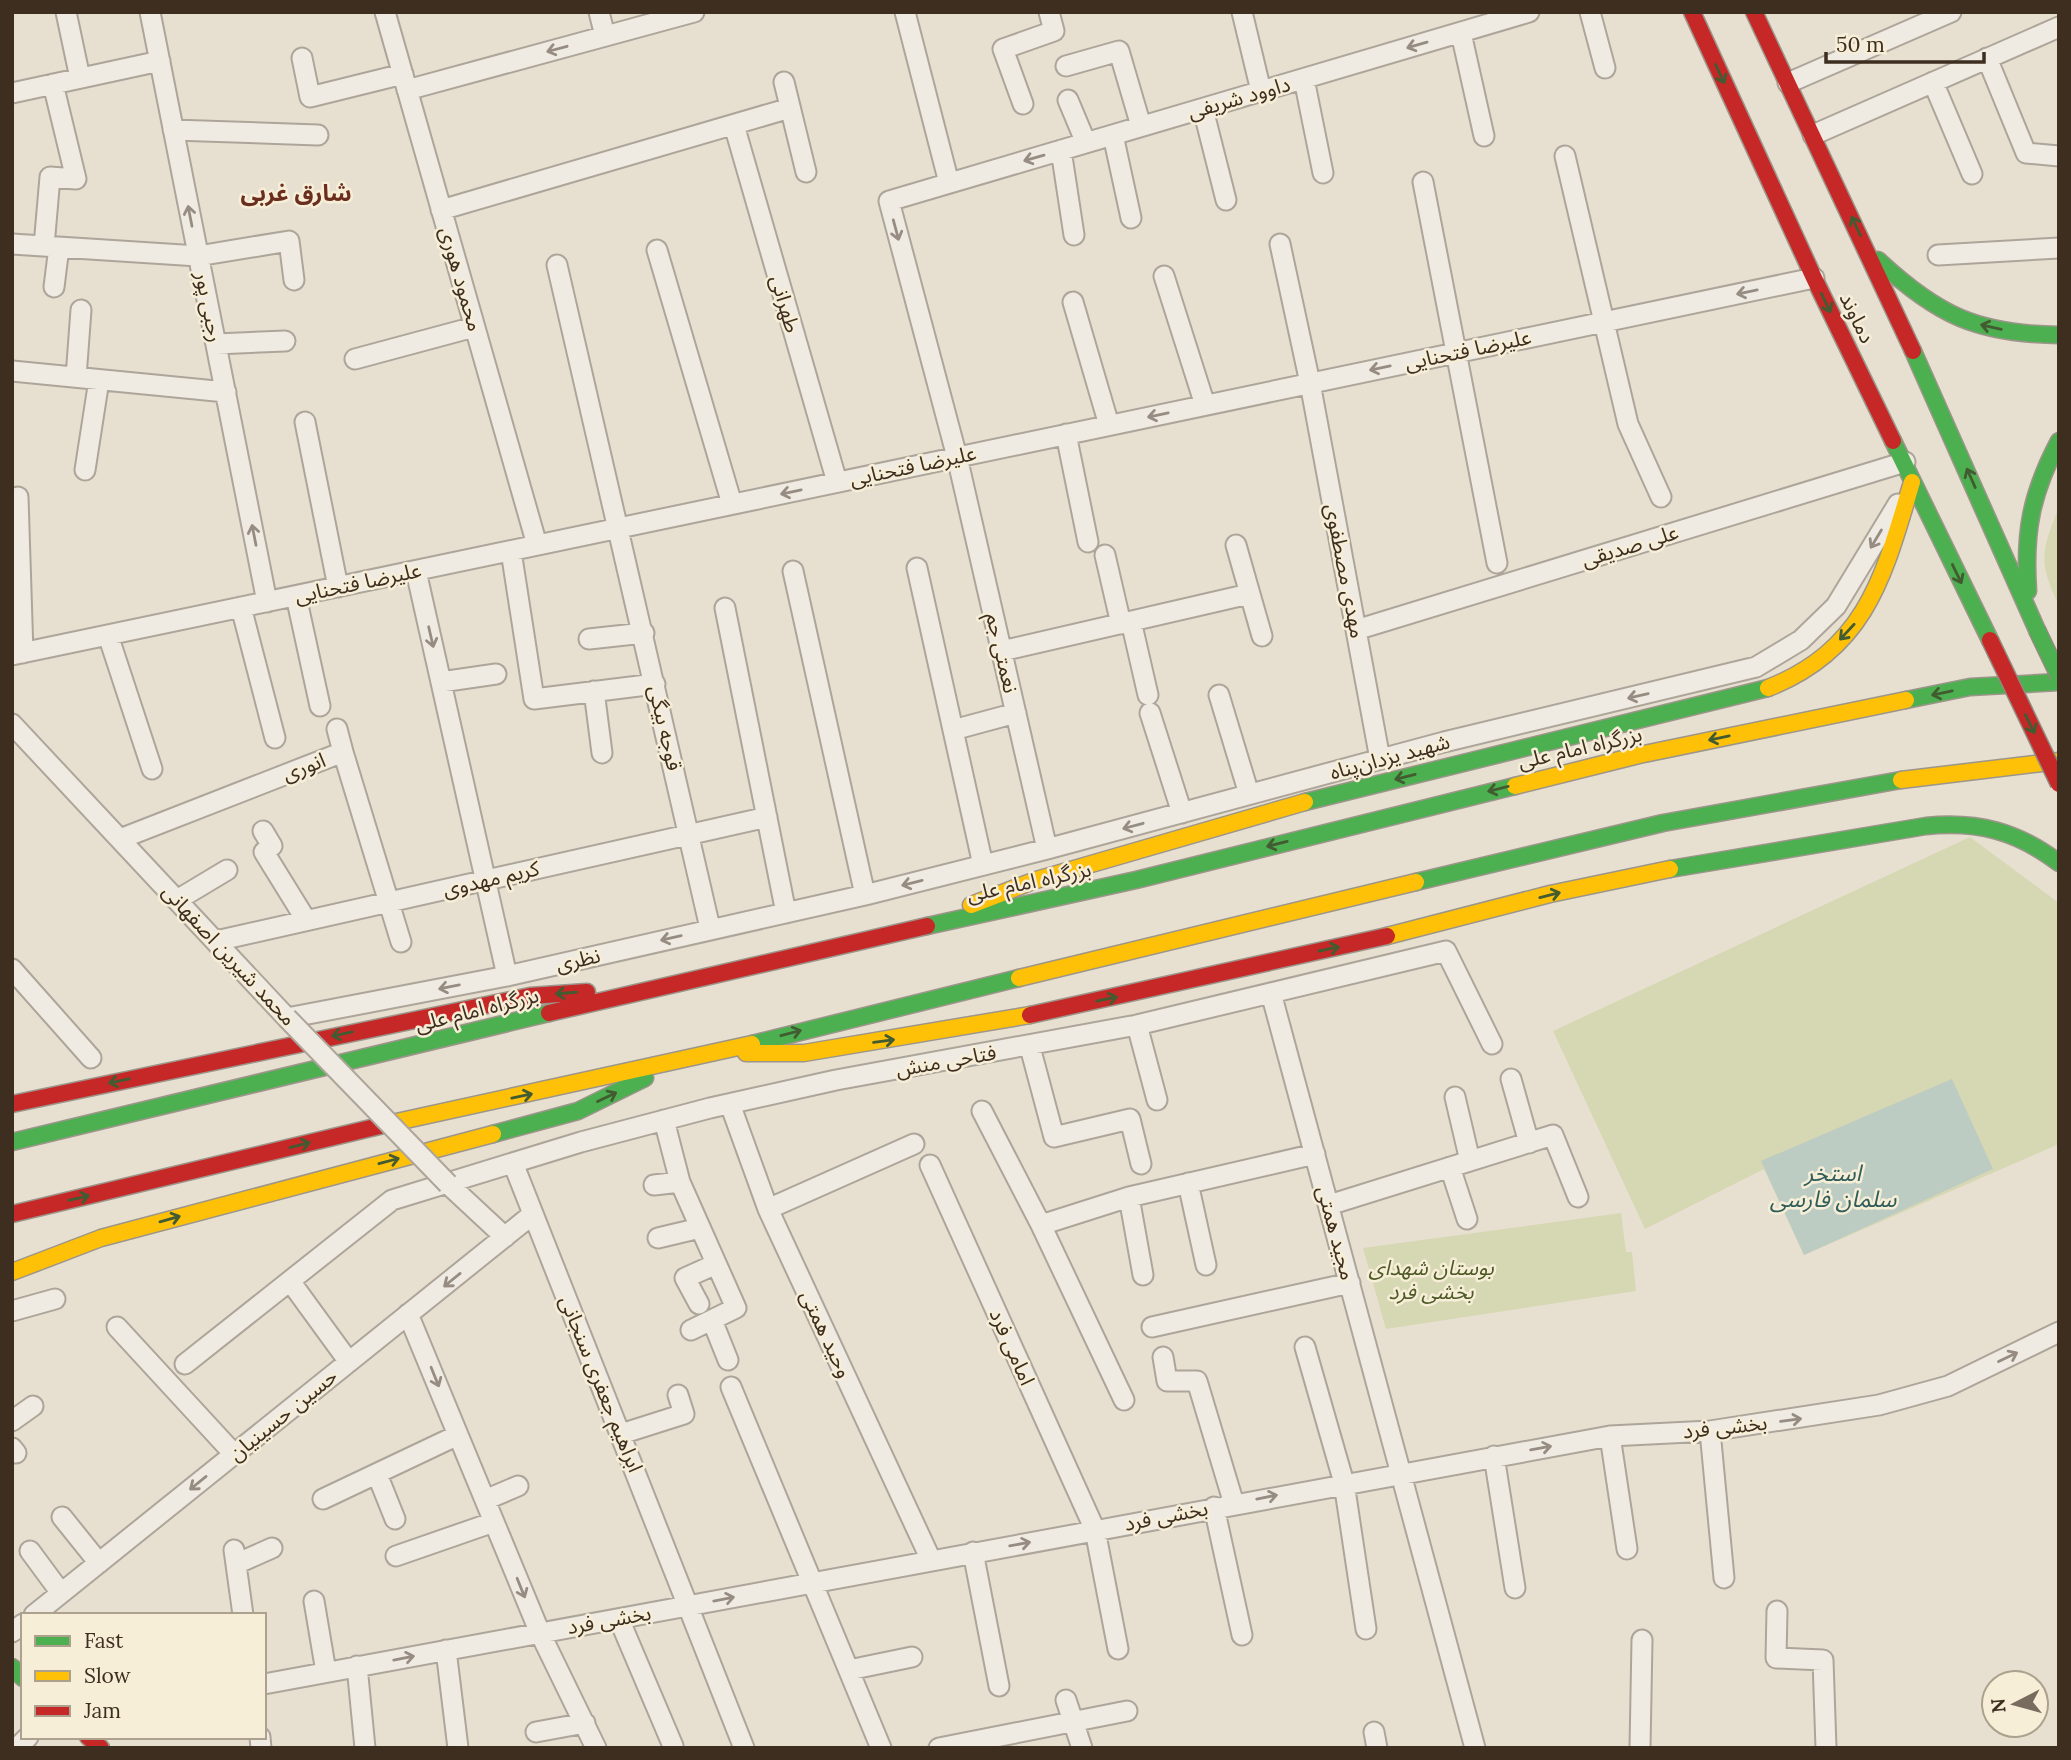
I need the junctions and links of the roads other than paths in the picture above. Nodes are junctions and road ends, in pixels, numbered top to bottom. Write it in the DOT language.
graph roads {
  1 [pos="66,12"];
  2 [pos="150,12"];
  3 [pos="385,12"];
  4 [pos="599,12"];
  5 [pos="694,12"];
  6 [pos="905,12"];
  7 [pos="1049,12"];
  8 [pos="1242,12"];
  9 [pos="1529,12"];
  10 [pos="1590,12"];
  11 [pos="1692,12"];
  12 [pos="1754,12"];
  13 [pos="1951,12"];
  14 [pos="2059,27"];
  15 [pos="1461,33"];
  16 [pos="605,36"];
  17 [pos="302,58"];
  18 [pos="1987,58"];
  19 [pos="160,61"];
  20 [pos="1066,66"];
  21 [pos="1605,68"];
  22 [pos="80,78"];
  23 [pos="1304,79"];
  24 [pos="405,82"];
  25 [pos="785,82"];
  26 [pos="1933,82"];
  27 [pos="1788,83"];
  28 [pos="52,84"];
  29 [pos="1261,91"];
  30 [pos="12,93"];
  31 [pos="1068,100"];
  32 [pos="1023,104"];
  33 [pos="790,108"];
  34 [pos="1203,108"];
  35 [pos="734,125"];
  36 [pos="1141,127"];
  37 [pos="173,130"];
  38 [pos="318,135"];
  39 [pos="1113,135"];
  40 [pos="1813,135"];
  41 [pos="1484,136"];
  42 [pos="1086,143"];
  43 [pos="1061,150"];
  44 [pos="1565,156"];
  45 [pos="2059,156"];
  46 [pos="806,172"];
  47 [pos="1323,173"];
  48 [pos="1972,174"];
  49 [pos="1423,182"];
  50 [pos="949,183"];
  51 [pos="1226,200"];
  52 [pos="441,209"];
  53 [pos="1131,218"];
  54 [pos="1074,235"];
  55 [pos="12,244"];
  56 [pos="1280,244"];
  57 [pos="52,247"];
  58 [pos="2059,248"];
  59 [pos="657,250"];
  60 [pos="1868,252"];
  61 [pos="1938,255"];
  62 [pos="198,256"];
  63 [pos="557,265"];
  64 [pos="1164,276"];
  65 [pos="1814,278"];
  66 [pos="295,280"];
  67 [pos="54,287"];
  68 [pos="1073,302"];
  69 [pos="81,310"];
  70 [pos="1604,322"];
  71 [pos="474,327"];
  72 [pos="2059,335"];
  73 [pos="285,341"];
  74 [pos="216,344"];
  75 [pos="1455,353"];
  76 [pos="355,359"];
  77 [pos="12,371"];
  78 [pos="76,377"];
  79 [pos="99,380"];
  80 [pos="1310,383"];
  81 [pos="226,392"];
  82 [pos="1205,405"];
  83 [pos="305,422"];
  84 [pos="1109,425"];
  85 [pos="1066,434"];
  86 [pos="2059,441"];
  87 [pos="957,457"];
  88 [pos="1905,462"];
  89 [pos="85,470"];
  90 [pos="837,482"];
  91 [pos="1912,482"];
  92 [pos="18,497"];
  93 [pos="1661,497"];
  94 [pos="732,504"];
  95 [pos="620,528"];
  96 [pos="1087,542"];
  97 [pos="537,545"];
  98 [pos="1236,545"];
  99 [pos="511,551"];
  100 [pos="1105,555"];
  101 [pos="1497,563"];
  102 [pos="917,568"];
  103 [pos="793,570"];
  104 [pos="416,571"];
  105 [pos="338,587"];
  106 [pos="1250,594"];
  107 [pos="296,596"];
  108 [pos="267,602"];
  109 [pos="241,607"];
  110 [pos="725,608"];
  111 [pos="1126,622"];
  112 [pos="2033,623"];
  113 [pos="1356,630"];
  114 [pos="643,634"];
  115 [pos="108,635"];
  116 [pos="1262,636"];
  117 [pos="589,639"];
  118 [pos="1002,651"];
  119 [pos="18,654"];
  120 [pos="2059,661"];
  121 [pos="496,674"];
  122 [pos="2059,677"];
  123 [pos="441,682"];
  124 [pos="2059,682"];
  125 [pos="655,684"];
  126 [pos="1970,687"];
  127 [pos="594,691"];
  128 [pos="1219,695"];
  129 [pos="320,706"];
  130 [pos="1016,713"];
  131 [pos="12,724"];
  132 [pos="337,729"];
  133 [pos="953,730"];
  134 [pos="275,738"];
  135 [pos="343,752"];
  136 [pos="602,753"];
  137 [pos="1380,759"];
  138 [pos="2059,761"];
  139 [pos="152,769"];
  140 [pos="2059,784"];
  141 [pos="1250,794"];
  142 [pos="1182,813"];
  143 [pos="767,817"];
  144 [pos="263,831"];
  145 [pos="689,834"];
  146 [pos="120,839"];
  147 [pos="1047,849"];
  148 [pos="2059,863"];
  149 [pos="983,865"];
  150 [pos="227,870"];
  151 [pos="486,880"];
  152 [pos="865,895"];
  153 [pos="177,900"];
  154 [pos="388,902"];
  155 [pos="786,913"];
  156 [pos="306,920"];
  157 [pos="710,928"];
  158 [pos="905,930"];
  159 [pos="216,941"];
  160 [pos="401,942"];
  161 [pos="12,969"];
  162 [pos="507,976"];
  163 [pos="658,986"];
  164 [pos="1271,993"];
  165 [pos="287,1018"];
  166 [pos="1137,1025"];
  167 [pos="1492,1044"];
  168 [pos="1030,1047"];
  169 [pos="718,1053"];
  170 [pos="91,1058"];
  171 [pos="681,1061"];
  172 [pos="1511,1079"];
  173 [pos="1455,1097"];
  174 [pos="1157,1100"];
  175 [pos="12,1104"];
  176 [pos="730,1104"];
  177 [pos="982,1111"];
  178 [pos="664,1120"];
  179 [pos="12,1142"];
  180 [pos="1528,1143"];
  181 [pos="914,1144"];
  182 [pos="1315,1154"];
  183 [pos="1471,1161"];
  184 [pos="513,1163"];
  185 [pos="1141,1164"];
  186 [pos="930,1165"];
  187 [pos="1450,1167"];
  188 [pos="680,1182"];
  189 [pos="1188,1183"];
  190 [pos="448,1184"];
  191 [pos="654,1185"];
  192 [pos="1129,1196"];
  193 [pos="1578,1197"];
  194 [pos="1329,1205"];
  195 [pos="768,1209"];
  196 [pos="12,1214"];
  197 [pos="533,1214"];
  198 [pos="1467,1219"];
  199 [pos="1041,1225"];
  200 [pos="700,1228"];
  201 [pos="505,1237"];
  202 [pos="102,1238"];
  203 [pos="658,1238"];
  204 [pos="12,1258"];
  205 [pos="716,1264"];
  206 [pos="1206,1265"];
  207 [pos="12,1272"];
  208 [pos="1143,1275"];
  209 [pos="290,1281"];
  210 [pos="1350,1283"];
  211 [pos="55,1299"];
  212 [pos="699,1304"];
  213 [pos="12,1311"];
  214 [pos="408,1314"];
  215 [pos="712,1320"];
  216 [pos="117,1327"];
  217 [pos="1152,1327"];
  218 [pos="691,1330"];
  219 [pos="2059,1332"];
  220 [pos="1305,1346"];
  221 [pos="1163,1357"];
  222 [pos="728,1360"];
  223 [pos="349,1362"];
  224 [pos="185,1364"];
  225 [pos="731,1387"];
  226 [pos="678,1395"];
  227 [pos="1124,1401"];
  228 [pos="33,1406"];
  229 [pos="12,1421"];
  230 [pos="1710,1431"];
  231 [pos="621,1434"];
  232 [pos="458,1435"];
  233 [pos="1609,1436"];
  234 [pos="234,1454"];
  235 [pos="1494,1456"];
  236 [pos="1402,1473"];
  237 [pos="377,1474"];
  238 [pos="1344,1483"];
  239 [pos="518,1486"];
  240 [pos="323,1499"];
  241 [pos="485,1500"];
  242 [pos="1224,1506"];
  243 [pos="62,1517"];
  244 [pos="395,1519"];
  245 [pos="494,1522"];
  246 [pos="1094,1530"];
  247 [pos="272,1548"];
  248 [pos="1627,1549"];
  249 [pos="30,1551"];
  250 [pos="973,1552"];
  251 [pos="396,1556"];
  252 [pos="931,1560"];
  253 [pos="99,1563"];
  254 [pos="1724,1577"];
  255 [pos="812,1582"];
  256 [pos="1515,1588"];
  257 [pos="61,1593"];
  258 [pos="314,1601"];
  259 [pos="690,1605"];
  260 [pos="1777,1611"];
  261 [pos="36,1613"];
  262 [pos="243,1613"];
  263 [pos="619,1619"];
  264 [pos="1366,1629"];
  265 [pos="540,1633"];
  266 [pos="1242,1635"];
  267 [pos="1642,1640"];
  268 [pos="1118,1649"];
  269 [pos="446,1650"];
  270 [pos="912,1657"];
  271 [pos="357,1667"];
  272 [pos="849,1670"];
  273 [pos="326,1672"];
  274 [pos="266,1684"];
  275 [pos="999,1686"];
  276 [pos="1066,1700"];
  277 [pos="1127,1711"];
  278 [pos="1073,1722"];
  279 [pos="585,1723"];
  280 [pos="536,1732"];
  281 [pos="673,1746"];
  282 [pos="365,1748"];
  283 [pos="458,1748"];
  284 [pos="596,1748"];
  285 [pos="744,1748"];
  286 [pos="881,1748"];
  287 [pos="939,1748"];
  288 [pos="1082,1748"];
  289 [pos="1475,1748"];
  290 [pos="1640,1748"];
  291 [pos="1826,1748"];
  1 -- 22 [label="street"];
  2 -- 19 [label="street, رجبی پور"];
  3 -- 24 [label="street, محمود هوری"];
  4 -- 16 [label="street"];
  5 -- 16 [label="street"];
  6 -- 50 [label="street"];
  7 -- 32 [label="street"];
  8 -- 29 [label="street"];
  9 -- 15 [label="street, داوود شریفی"];
  10 -- 21 [label="street"];
  11 -- 65 [label="main road, دماوند, one-way"];
  12 -- 27 [label="main road, دماوند"];
  13 -- 27 [label="street"];
  14 -- 18 [label="street"];
  15 -- 23 [label="street, داوود شریفی, one-way"];
  15 -- 41 [label="street"];
  16 -- 24 [label="street, one-way"];
  17 -- 24 [label="street"];
  18 -- 26 [label="street"];
  18 -- 45 [label="street"];
  19 -- 22 [label="street"];
  19 -- 37 [label="street, رجبی پور"];
  20 -- 36 [label="street"];
  22 -- 28 [label="street"];
  23 -- 29 [label="street, داوود شریفی"];
  23 -- 47 [label="street"];
  24 -- 52 [label="street, محمود هوری"];
  25 -- 33 [label="street"];
  26 -- 40 [label="street"];
  26 -- 48 [label="street"];
  27 -- 40 [label="main road, دماوند"];
  28 -- 30 [label="street"];
  28 -- 57 [label="street"];
  29 -- 34 [label="street, داوود شریفی"];
  31 -- 42 [label="street"];
  33 -- 35 [label="street"];
  33 -- 46 [label="street"];
  34 -- 36 [label="street, داوود شریفی"];
  34 -- 51 [label="street"];
  35 -- 52 [label="street"];
  35 -- 90 [label="street, طهرانی"];
  36 -- 39 [label="street, داوود شریفی"];
  37 -- 38 [label="street"];
  62 -- 37 [label="street, رجبی پور, one-way"];
  39 -- 42 [label="street, داوود شریفی"];
  39 -- 53 [label="street"];
  60 -- 40 [label="main road, دماوند, one-way"];
  42 -- 43 [label="street, داوود شریفی"];
  43 -- 50 [label="street, داوود شریفی, one-way"];
  43 -- 54 [label="street"];
  44 -- 70 [label="street"];
  49 -- 75 [label="street"];
  50 -- 87 [label="street, نعمتی جم, one-way"];
  52 -- 71 [label="street, محمود هوری"];
  55 -- 57 [label="street"];
  56 -- 80 [label="street, مهدی مصطفوی"];
  57 -- 62 [label="street"];
  57 -- 67 [label="street"];
  58 -- 61 [label="street"];
  59 -- 94 [label="street"];
  72 -- 60 [label="main road, one-way"];
  112 -- 60 [label="main road, دماوند, one-way"];
  62 -- 66 [label="street"];
  62 -- 74 [label="street, رجبی پور"];
  63 -- 95 [label="street, قوجه بیگی"];
  64 -- 82 [label="street"];
  65 -- 70 [label="street, علیرضا فتحنایی, one-way"];
  65 -- 88 [label="main road, دماوند, one-way"];
  68 -- 84 [label="street"];
  69 -- 78 [label="street"];
  70 -- 75 [label="street, علیرضا فتحنایی"];
  70 -- 93 [label="street"];
  71 -- 76 [label="street"];
  71 -- 97 [label="street, محمود هوری"];
  73 -- 74 [label="street"];
  74 -- 81 [label="street, رجبی پور"];
  75 -- 80 [label="street, علیرضا فتحنایی, one-way"];
  75 -- 101 [label="street"];
  77 -- 78 [label="street"];
  78 -- 79 [label="street"];
  79 -- 81 [label="street"];
  79 -- 89 [label="street"];
  80 -- 82 [label="street, علیرضا فتحنایی"];
  80 -- 113 [label="street, مهدی مصطفوی"];
  108 -- 81 [label="street, رجبی پور, one-way"];
  82 -- 84 [label="street, علیرضا فتحنایی, one-way"];
  83 -- 105 [label="street"];
  84 -- 85 [label="street, علیرضا فتحنایی"];
  85 -- 87 [label="street, علیرضا فتحنایی"];
  85 -- 96 [label="street"];
  86 -- 112 [label="main road"];
  87 -- 90 [label="street, علیرضا فتحنایی"];
  87 -- 118 [label="street, نعمتی جم"];
  88 -- 91 [label="main road, دماوند"];
  88 -- 113 [label="street, علی صدیقی"];
  90 -- 94 [label="street, علیرضا فتحنایی, one-way"];
  91 -- 137 [label="street, شهید یزدان‌پناه, one-way"];
  91 -- 140 [label="main road, دماوند, one-way, bridge"];
  91 -- 158 [label="main road, one-way"];
  92 -- 119 [label="street"];
  94 -- 95 [label="street, علیرضا فتحنایی"];
  95 -- 97 [label="street, علیرضا فتحنایی"];
  95 -- 114 [label="street, قوجه بیگی"];
  97 -- 99 [label="street, علیرضا فتحنایی"];
  98 -- 106 [label="street"];
  99 -- 104 [label="street, علیرضا فتحنایی"];
  99 -- 127 [label="street"];
  100 -- 111 [label="street"];
  102 -- 133 [label="street"];
  103 -- 152 [label="street"];
  104 -- 105 [label="street, علیرضا فتحنایی"];
  104 -- 123 [label="street, one-way"];
  105 -- 107 [label="street, علیرضا فتحنایی"];
  106 -- 111 [label="street"];
  106 -- 116 [label="street"];
  107 -- 108 [label="street, علیرضا فتحنایی"];
  107 -- 129 [label="street"];
  108 -- 109 [label="street, علیرضا فتحنایی"];
  109 -- 115 [label="street, علیرضا فتحنایی"];
  109 -- 134 [label="street"];
  110 -- 143 [label="street"];
  111 -- 118 [label="street"];
  111 -- 142 [label="street"];
  112 -- 122 [label="main road, دماوند, bridge"];
  113 -- 137 [label="street, مهدی مصطفوی"];
  114 -- 117 [label="street"];
  114 -- 125 [label="street, قوجه بیگی"];
  115 -- 119 [label="street, علیرضا فتحنایی"];
  115 -- 139 [label="street"];
  118 -- 130 [label="street, نعمتی جم"];
  120 -- 126 [label="main road"];
  121 -- 123 [label="street"];
  123 -- 151 [label="street"];
  124 -- 126 [label="main road, بزرگراه امام علی"];
  125 -- 127 [label="street"];
  125 -- 145 [label="street, قوجه بیگی"];
  126 -- 158 [label="main road, بزرگراه امام علی, one-way"];
  127 -- 136 [label="street"];
  128 -- 141 [label="street"];
  130 -- 133 [label="street"];
  130 -- 147 [label="street, نعمتی جم"];
  131 -- 146 [label="street, محمد شیرین اصفهانی"];
  132 -- 135 [label="street"];
  133 -- 149 [label="street"];
  135 -- 146 [label="street, انوری"];
  135 -- 154 [label="street, انوری"];
  137 -- 141 [label="street, شهید یزدان‌پناه"];
  169 -- 138 [label="main road, one-way"];
  141 -- 142 [label="street, شهید یزدان‌پناه"];
  142 -- 147 [label="street, شهید یزدان‌پناه, one-way"];
  143 -- 145 [label="street, کریم مهدوی"];
  143 -- 155 [label="street"];
  144 -- 156 [label="street"];
  145 -- 151 [label="street, کریم مهدوی"];
  145 -- 157 [label="street, قوجه بیگی"];
  146 -- 153 [label="street, محمد شیرین اصفهانی"];
  147 -- 149 [label="street, شهید یزدان‌پناه"];
  169 -- 148 [label="main road, one-way"];
  149 -- 152 [label="street, شهید یزدان‌پناه, one-way"];
  150 -- 153 [label="street"];
  151 -- 154 [label="street, کریم مهدوی"];
  151 -- 162 [label="street"];
  152 -- 155 [label="street, شهید یزدان‌پناه"];
  153 -- 159 [label="street, محمد شیرین اصفهانی"];
  154 -- 156 [label="street, کریم مهدوی"];
  154 -- 160 [label="street, انوری"];
  155 -- 157 [label="street, نظری"];
  156 -- 159 [label="street, کریم مهدوی"];
  157 -- 162 [label="street, نظری, one-way"];
  158 -- 163 [label="main road, بزرگراه امام علی"];
  159 -- 165 [label="street, محمد شیرین اصفهانی"];
  161 -- 170 [label="street"];
  162 -- 165 [label="street, نظری, one-way"];
  163 -- 175 [label="main road, one-way"];
  163 -- 179 [label="main road, بزرگراه امام علی"];
  164 -- 166 [label="street, فتاحی منش"];
  164 -- 167 [label="street, فتاحی منش"];
  164 -- 182 [label="street, مجید همتی"];
  165 -- 190 [label="street, محمد شیرین اصفهانی, bridge"];
  166 -- 168 [label="street, فتاحی منش"];
  166 -- 174 [label="street"];
  168 -- 176 [label="street, فتاحی منش"];
  168 -- 185 [label="street"];
  169 -- 171 [label="main road"];
  196 -- 171 [label="main road, one-way"];
  202 -- 171 [label="main road, one-way"];
  172 -- 180 [label="street"];
  173 -- 183 [label="street"];
  176 -- 178 [label="street, فتاحی منش"];
  176 -- 195 [label="street, وحید همتی"];
  177 -- 199 [label="street"];
  178 -- 184 [label="street, فتاحی منش"];
  178 -- 188 [label="street"];
  180 -- 183 [label="street"];
  180 -- 193 [label="street"];
  181 -- 195 [label="street"];
  182 -- 189 [label="street"];
  182 -- 194 [label="street, مجید همتی"];
  183 -- 187 [label="street"];
  184 -- 190 [label="street, فتاحی منش"];
  184 -- 197 [label="street, ابراهیم جعفری سنجانی"];
  186 -- 246 [label="street, امامی فرد"];
  187 -- 194 [label="street"];
  187 -- 198 [label="street"];
  188 -- 191 [label="street"];
  188 -- 200 [label="street"];
  189 -- 192 [label="street"];
  189 -- 206 [label="street"];
  190 -- 201 [label="street, محمد شیرین اصفهانی"];
  190 -- 209 [label="street, فتاحی منش"];
  192 -- 199 [label="street"];
  192 -- 208 [label="street"];
  194 -- 210 [label="street, مجید همتی"];
  195 -- 252 [label="street, وحید همتی"];
  197 -- 201 [label="street, حسین حسینیان"];
  197 -- 231 [label="street, ابراهیم جعفری سنجانی"];
  199 -- 227 [label="street"];
  200 -- 203 [label="street"];
  200 -- 205 [label="street"];
  201 -- 214 [label="street, حسین حسینیان, one-way"];
  202 -- 204 [label="main road"];
  202 -- 207 [label="main road"];
  205 -- 212 [label="street"];
  205 -- 215 [label="street"];
  209 -- 223 [label="street"];
  209 -- 224 [label="street"];
  210 -- 217 [label="street"];
  210 -- 236 [label="street, مجید همتی"];
  211 -- 213 [label="street"];
  214 -- 223 [label="street, حسین حسینیان"];
  214 -- 232 [label="street, one-way"];
  215 -- 218 [label="street"];
  215 -- 222 [label="street"];
  216 -- 234 [label="street"];
  230 -- 219 [label="street, بخشی فرد, one-way"];
  220 -- 238 [label="street"];
  221 -- 242 [label="street"];
  223 -- 234 [label="street, حسین حسینیان"];
  225 -- 255 [label="street"];
  226 -- 231 [label="street"];
  228 -- 229 [label="street"];
  230 -- 233 [label="street, بخشی فرد"];
  230 -- 254 [label="street"];
  231 -- 259 [label="street, ابراهیم جعفری سنجانی"];
  232 -- 237 [label="street"];
  232 -- 241 [label="street"];
  235 -- 233 [label="street, بخشی فرد, one-way"];
  233 -- 248 [label="street"];
  234 -- 253 [label="street, حسین حسینیان, one-way"];
  235 -- 236 [label="street, بخشی فرد"];
  235 -- 256 [label="street"];
  236 -- 238 [label="street, بخشی فرد"];
  236 -- 289 [label="street, مجید همتی"];
  237 -- 240 [label="street"];
  237 -- 244 [label="street"];
  242 -- 238 [label="street, بخشی فرد, one-way"];
  238 -- 264 [label="street"];
  239 -- 241 [label="street"];
  241 -- 245 [label="street"];
  242 -- 246 [label="street, بخشی فرد"];
  242 -- 266 [label="street"];
  243 -- 253 [label="street"];
  245 -- 251 [label="street"];
  245 -- 265 [label="street, one-way"];
  250 -- 246 [label="street, بخشی فرد, one-way"];
  246 -- 268 [label="street, امامی فرد"];
  247 -- 262 [label="street"];
  249 -- 257 [label="street"];
  250 -- 252 [label="street, بخشی فرد"];
  250 -- 275 [label="street"];
  252 -- 255 [label="street, بخشی فرد"];
  253 -- 257 [label="street, حسین حسینیان"];
  259 -- 255 [label="street, بخشی فرد, one-way"];
  255 -- 272 [label="street"];
  257 -- 261 [label="street, حسین حسینیان"];
  258 -- 273 [label="street"];
  259 -- 263 [label="street, بخشی فرد"];
  259 -- 285 [label="street, ابراهیم جعفری سنجانی"];
  260 -- 291 [label="street"];
  263 -- 265 [label="street, بخشی فرد"];
  263 -- 281 [label="street"];
  265 -- 269 [label="street, بخشی فرد"];
  265 -- 279 [label="street"];
  267 -- 290 [label="street"];
  271 -- 269 [label="street, بخشی فرد, one-way"];
  269 -- 283 [label="street"];
  270 -- 272 [label="street"];
  271 -- 273 [label="street, بخشی فرد"];
  271 -- 282 [label="street"];
  272 -- 286 [label="street"];
  273 -- 274 [label="street, بخشی فرد"];
  276 -- 278 [label="street"];
  277 -- 278 [label="street"];
  278 -- 287 [label="street"];
  278 -- 288 [label="street"];
  279 -- 280 [label="street"];
  279 -- 284 [label="street"];
}
